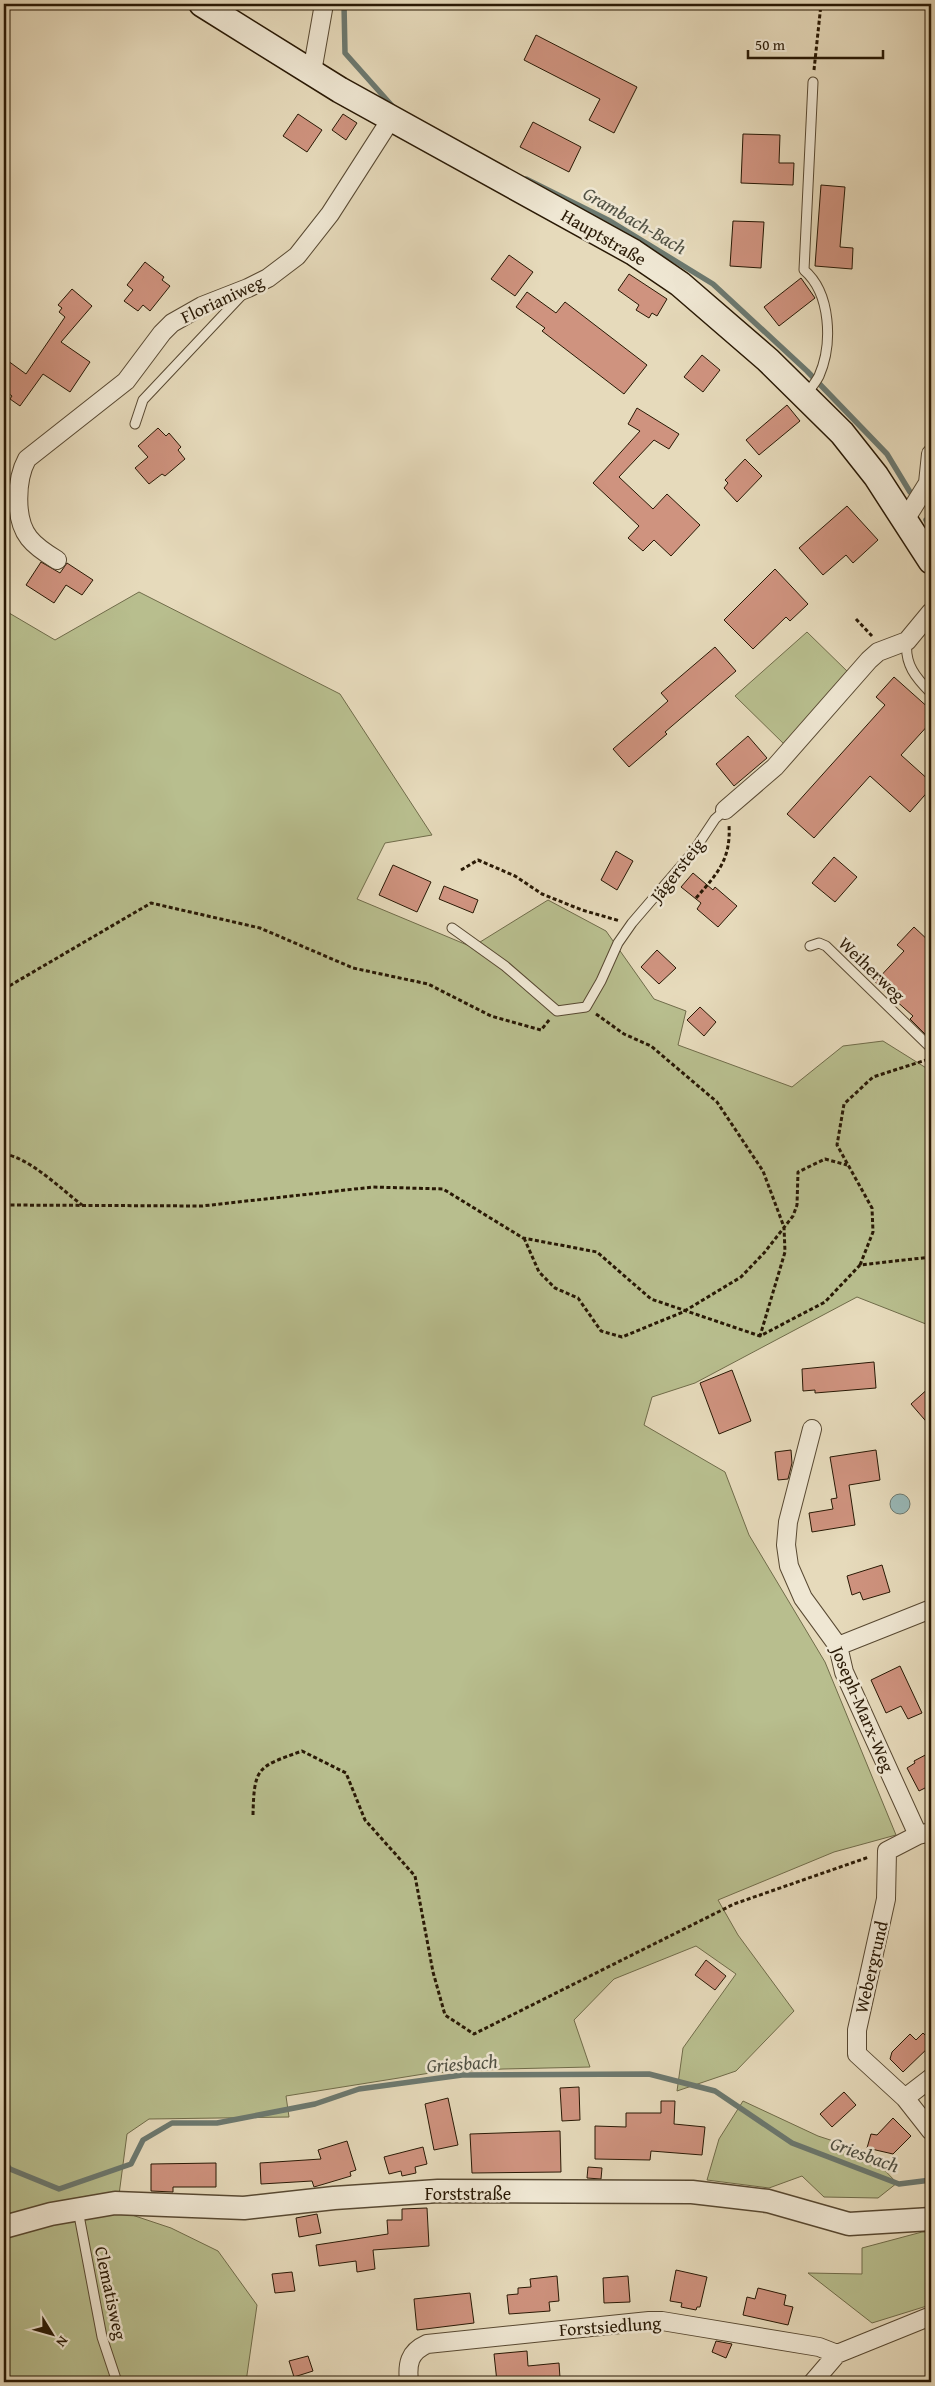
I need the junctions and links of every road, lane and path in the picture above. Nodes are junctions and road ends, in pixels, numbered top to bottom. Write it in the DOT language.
graph roads {
  1 [pos="202,4"];
  2 [pos="324,4"];
  3 [pos="821,4"];
  4 [pos="312,72"];
  5 [pos="813,82"];
  6 [pos="391,119"];
  7 [pos="248,288"];
  8 [pos="806,395"];
  9 [pos="135,424"];
  10 [pos="931,454"];
  11 [pos="905,520"];
  12 [pos="57,560"];
  13 [pos="931,561"];
  14 [pos="931,612"];
  15 [pos="856,618"];
  16 [pos="907,641"];
  17 [pos="878,652"];
  18 [pos="931,693"];
  19 [pos="725,810"];
  20 [pos="461,870"];
  21 [pos="696,898"];
  22 [pos="632,923"];
  23 [pos="452,928"];
  24 [pos="810,946"];
  25 [pos="4,989"];
  26 [pos="586,1007"];
  27 [pos="557,1011"];
  28 [pos="931,1048"];
  29 [pos="931,1058"];
  30 [pos="4,1154"];
  31 [pos="848,1165"];
  32 [pos="4,1205"];
  33 [pos="83,1205"];
  34 [pos="784,1227"];
  35 [pos="523,1238"];
  36 [pos="931,1257"];
  37 [pos="860,1265"];
  38 [pos="683,1312"];
  39 [pos="760,1336"];
  40 [pos="812,1429"];
  41 [pos="931,1609"];
  42 [pos="838,1646"];
  43 [pos="253,1816"];
  44 [pos="925,1834"];
  45 [pos="887,1851"];
  46 [pos="931,2078"];
  47 [pos="905,2098"];
  48 [pos="931,2131"];
  49 [pos="78,2210"];
  50 [pos="931,2219"];
  51 [pos="4,2227"];
  52 [pos="931,2316"];
  53 [pos="837,2354"];
  54 [pos="117,2382"];
  55 [pos="409,2382"];
  56 [pos="813,2382"];
  1 -- 4 [label="main road, Hauptstraße"];
  2 -- 4 [label="street"];
  3 -- 5 [label="path"];
  4 -- 6 [label="main road, Hauptstraße"];
  5 -- 8 [label="lane"];
  6 -- 7 [label="street, Florianiweg"];
  6 -- 8 [label="main road, Hauptstraße"];
  7 -- 9 [label="lane"];
  7 -- 12 [label="street, Florianiweg"];
  8 -- 11 [label="main road, Hauptstraße"];
  10 -- 11 [label="street"];
  11 -- 13 [label="main road, Hauptstraße"];
  14 -- 16 [label="street"];
  15 -- 17 [label="path"];
  16 -- 17 [label="street, Jägersteig"];
  16 -- 18 [label="lane"];
  17 -- 19 [label="street, Jägersteig"];
  19 -- 21 [label="path"];
  19 -- 22 [label="lane, Jägersteig"];
  20 -- 22 [label="path"];
  22 -- 26 [label="lane, Jägersteig"];
  23 -- 27 [label="lane"];
  24 -- 28 [label="lane, Weiherweg"];
  25 -- 27 [label="path"];
  26 -- 27 [label="lane"];
  26 -- 34 [label="path"];
  29 -- 31 [label="path"];
  30 -- 33 [label="path"];
  31 -- 34 [label="path"];
  31 -- 37 [label="path"];
  32 -- 33 [label="path"];
  33 -- 35 [label="path"];
  34 -- 38 [label="path"];
  34 -- 39 [label="path"];
  35 -- 38 [label="path"];
  35 -- 38 [label="path"];
  36 -- 37 [label="path"];
  37 -- 39 [label="path"];
  38 -- 39 [label="path"];
  40 -- 42 [label="street, Joseph-Marx-Weg"];
  41 -- 42 [label="street"];
  42 -- 44 [label="street, Joseph-Marx-Weg"];
  43 -- 45 [label="path"];
  44 -- 45 [label="street"];
  45 -- 47 [label="street, Webergrund"];
  46 -- 47 [label="street"];
  47 -- 48 [label="street, Webergrund"];
  49 -- 50 [label="street, Forststraße"];
  49 -- 51 [label="street, Forststraße"];
  49 -- 54 [label="lane, Clematisweg"];
  52 -- 53 [label="street"];
  53 -- 55 [label="street, Forstsiedlung"];
  53 -- 56 [label="street"];
}
